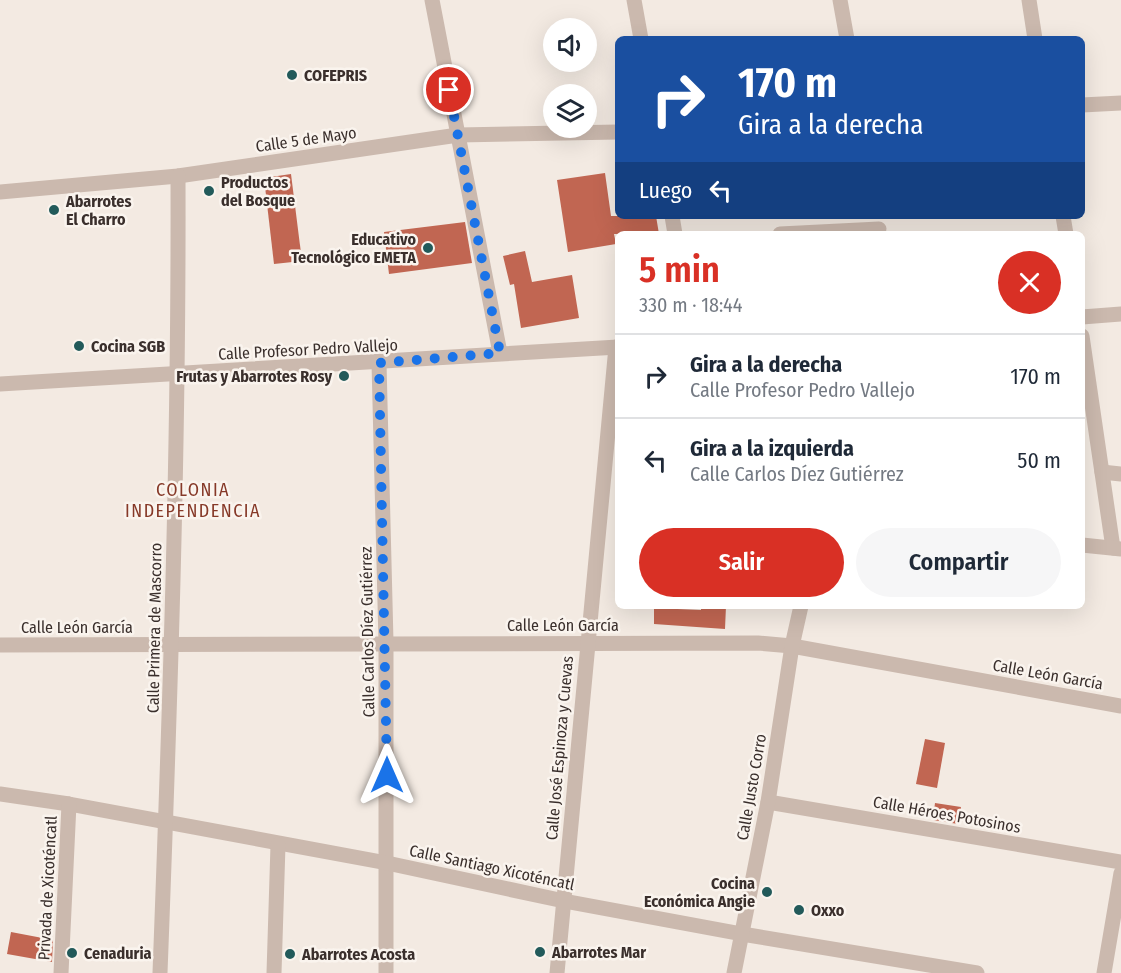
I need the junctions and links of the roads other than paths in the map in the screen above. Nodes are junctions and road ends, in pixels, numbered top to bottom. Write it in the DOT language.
graph roads {
  1 [pos="432,0"];
  2 [pos="634,0"];
  3 [pos="840,0"];
  4 [pos="1029,0"];
  5 [pos="640,36"];
  6 [pos="846,36"];
  7 [pos="1035,36"];
  8 [pos="1121,104"];
  9 [pos="1085,105"];
  10 [pos="615,132"];
  11 [pos="458,135"];
  12 [pos="178,176"];
  13 [pos="0,192"];
  14 [pos="878,226"];
  15 [pos="817,231"];
  16 [pos="1121,314"];
  17 [pos="1085,317"];
  18 [pos="615,347"];
  19 [pos="500,353"];
  20 [pos="1085,356"];
  21 [pos="379,363"];
  22 [pos="615,366"];
  23 [pos="178,374"];
  24 [pos="0,384"];
  25 [pos="1102,472"];
  26 [pos="1121,474"];
  27 [pos="1085,545"];
  28 [pos="1117,549"];
  29 [pos="800,609"];
  30 [pos="386,642"];
  31 [pos="586,643"];
  32 [pos="0,645"];
  33 [pos="173,646"];
  34 [pos="792,646"];
  35 [pos="1121,706"];
  36 [pos="0,794"];
  37 [pos="768,802"];
  38 [pos="69,804"];
  39 [pos="166,822"];
  40 [pos="278,845"];
  41 [pos="1121,862"];
  42 [pos="387,863"];
  43 [pos="1121,873"];
  44 [pos="564,901"];
  45 [pos="741,934"];
  46 [pos="61,973"];
  47 [pos="160,973"];
  48 [pos="274,973"];
  49 [pos="386,973"];
  50 [pos="557,973"];
  51 [pos="734,973"];
  52 [pos="977,973"];
  53 [pos="1104,973"];
  1 -- 11 [label="street"];
  2 -- 5 [label="street"];
  3 -- 6 [label="street"];
  4 -- 7 [label="street"];
  8 -- 9 [label="street"];
  10 -- 11 [label="street, Calle 5 de Mayo"];
  11 -- 12 [label="street, Calle 5 de Mayo"];
  11 -- 19 [label="street"];
  12 -- 13 [label="street, Calle 5 de Mayo"];
  12 -- 23 [label="street, Calle Primera de Mascorro"];
  14 -- 15 [label="street"];
  16 -- 17 [label="street"];
  18 -- 19 [label="street, Calle Profesor Pedro Vallejo"];
  19 -- 21 [label="street, Calle Profesor Pedro Vallejo"];
  20 -- 25 [label="street"];
  21 -- 23 [label="street, Calle Profesor Pedro Vallejo"];
  21 -- 30 [label="street, Calle Carlos Díez Gutiérrez"];
  22 -- 31 [label="street, Calle José Espinoza y Cuevas"];
  23 -- 24 [label="street, Calle Profesor Pedro Vallejo"];
  23 -- 33 [label="street, Calle Primera de Mascorro"];
  25 -- 26 [label="street"];
  25 -- 28 [label="street"];
  27 -- 28 [label="street"];
  29 -- 34 [label="street, Calle Justo Corro"];
  30 -- 31 [label="street, Calle León García"];
  30 -- 33 [label="street, Calle León García"];
  30 -- 42 [label="street, Calle Carlos Díez Gutiérrez"];
  31 -- 34 [label="street, Calle León García"];
  31 -- 44 [label="street, Calle José Espinoza y Cuevas"];
  32 -- 33 [label="street, Calle León García"];
  33 -- 39 [label="street, Calle Primera de Mascorro"];
  34 -- 35 [label="street, Calle León García"];
  34 -- 37 [label="street, Calle Justo Corro"];
  36 -- 38 [label="street, Calle Santiago Xicoténcatl"];
  37 -- 41 [label="street, Calle Héroes Potosinos"];
  37 -- 45 [label="street, Calle Justo Corro"];
  38 -- 39 [label="street, Calle Santiago Xicoténcatl"];
  38 -- 46 [label="street, Privada de Xicoténcatl"];
  39 -- 40 [label="street, Calle Santiago Xicoténcatl"];
  39 -- 47 [label="street, Calle Primera de Mascorro"];
  40 -- 42 [label="street, Calle Santiago Xicoténcatl"];
  40 -- 48 [label="street"];
  42 -- 44 [label="street, Calle Santiago Xicoténcatl"];
  42 -- 49 [label="street, Calle Carlos Díez Gutiérrez"];
  43 -- 53 [label="street"];
  44 -- 45 [label="street, Calle Santiago Xicoténcatl"];
  44 -- 50 [label="street, Calle José Espinoza y Cuevas"];
  45 -- 51 [label="street, Calle Justo Corro"];
  45 -- 52 [label="street, Calle Santiago Xicoténcatl"];
}
